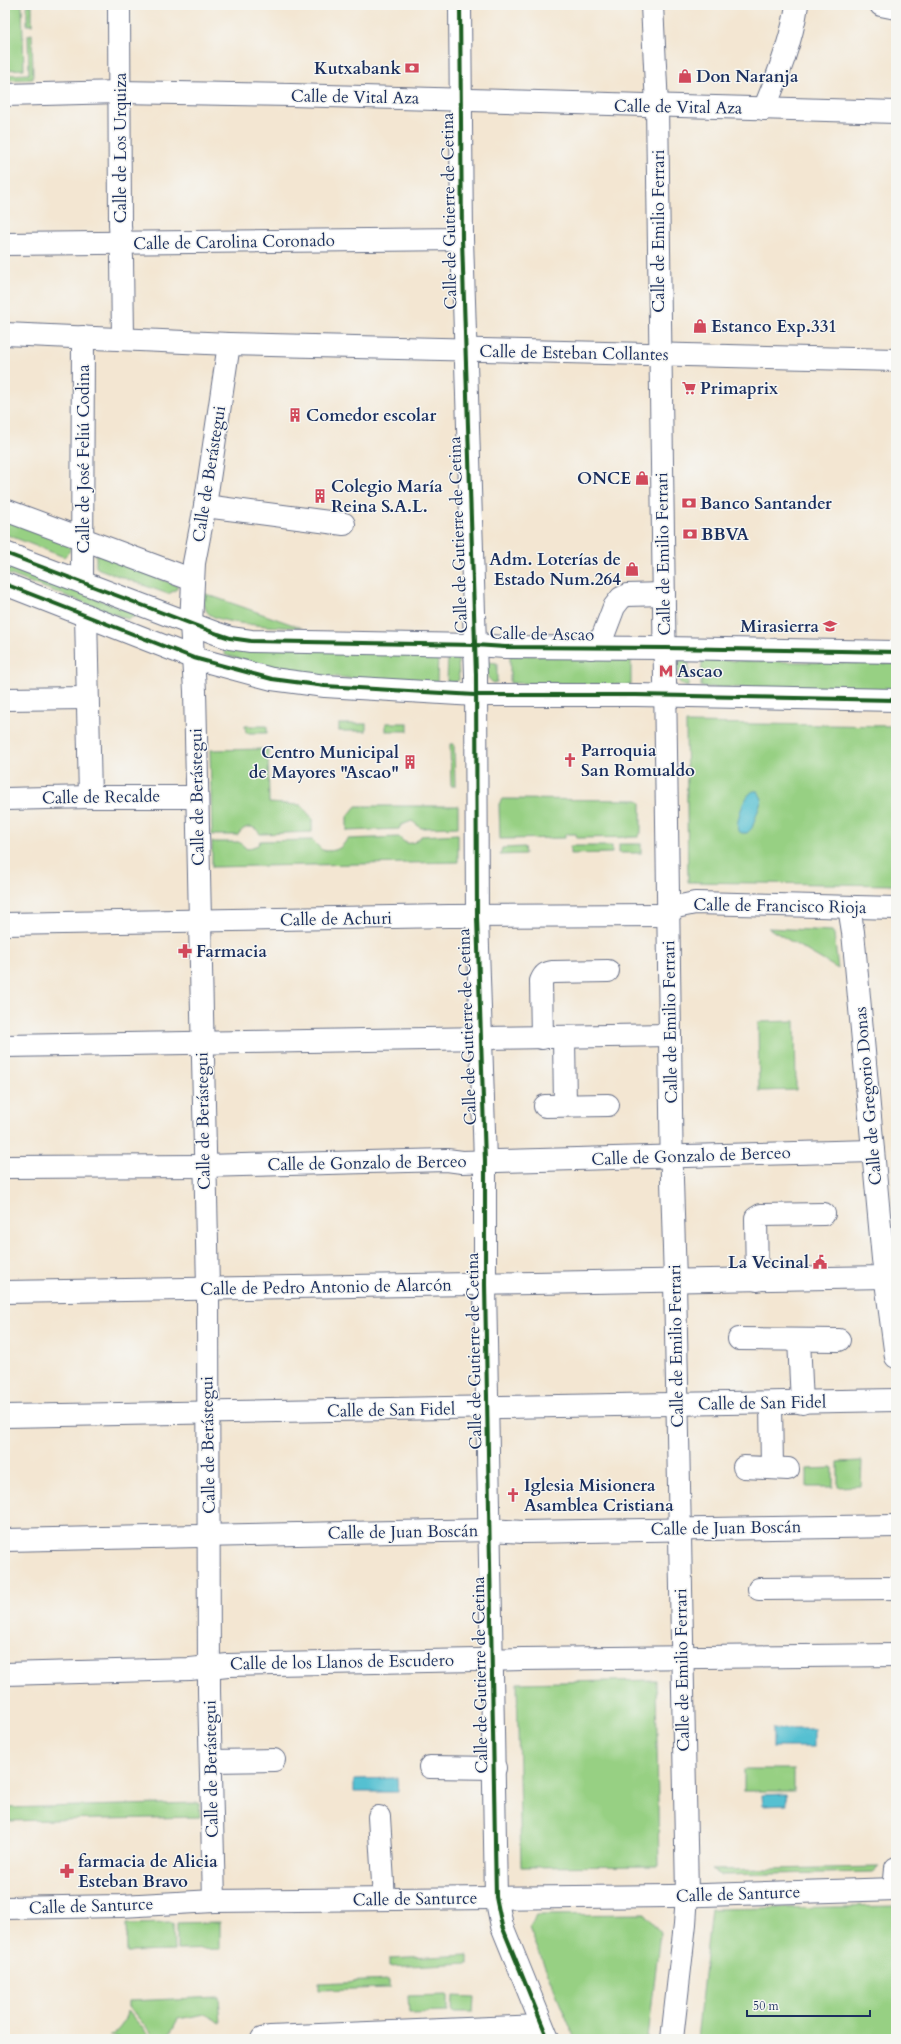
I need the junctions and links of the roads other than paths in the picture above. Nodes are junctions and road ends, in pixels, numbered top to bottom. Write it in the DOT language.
graph roads {
  1 [pos="119,5"];
  2 [pos="460,5"];
  3 [pos="652,5"];
  4 [pos="797,5"];
  5 [pos="881,5"];
  6 [pos="896,8"];
  7 [pos="120,92"];
  8 [pos="5,94"];
  9 [pos="461,99"];
  10 [pos="657,106"];
  11 [pos="764,109"];
  12 [pos="896,112"];
  13 [pos="462,240"];
  14 [pos="5,244"];
  15 [pos="121,244"];
  16 [pos="5,334"];
  17 [pos="83,337"];
  18 [pos="123,339"];
  19 [pos="229,344"];
  20 [pos="465,350"];
  21 [pos="659,355"];
  22 [pos="896,360"];
  23 [pos="205,506"];
  24 [pos="5,510"];
  25 [pos="344,524"];
  26 [pos="82,538"];
  27 [pos="5,553"];
  28 [pos="193,580"];
  29 [pos="82,582"];
  30 [pos="5,584"];
  31 [pos="664,594"];
  32 [pos="86,615"];
  33 [pos="191,623"];
  34 [pos="123,630"];
  35 [pos="475,645"];
  36 [pos="591,648"];
  37 [pos="665,648"];
  38 [pos="896,652"];
  39 [pos="194,658"];
  40 [pos="475,695"];
  41 [pos="665,696"];
  42 [pos="87,698"];
  43 [pos="5,699"];
  44 [pos="896,700"];
  45 [pos="90,797"];
  46 [pos="196,797"];
  47 [pos="5,799"];
  48 [pos="849,907"];
  49 [pos="896,908"];
  50 [pos="668,915"];
  51 [pos="477,917"];
  52 [pos="200,921"];
  53 [pos="5,924"];
  54 [pos="608,971"];
  55 [pos="670,1036"];
  56 [pos="480,1038"];
  57 [pos="542,1038"];
  58 [pos="564,1038"];
  59 [pos="202,1044"];
  60 [pos="5,1046"];
  61 [pos="608,1105"];
  62 [pos="873,1150"];
  63 [pos="672,1157"];
  64 [pos="485,1161"];
  65 [pos="204,1166"];
  66 [pos="5,1167"];
  67 [pos="824,1214"];
  68 [pos="886,1277"];
  69 [pos="757,1280"];
  70 [pos="675,1282"];
  71 [pos="485,1285"];
  72 [pos="208,1288"];
  73 [pos="5,1292"];
  74 [pos="739,1339"];
  75 [pos="799,1340"];
  76 [pos="839,1340"];
  77 [pos="896,1357"];
  78 [pos="896,1400"];
  79 [pos="771,1403"];
  80 [pos="802,1403"];
  81 [pos="677,1404"];
  82 [pos="487,1407"];
  83 [pos="207,1414"];
  84 [pos="5,1416"];
  85 [pos="744,1467"];
  86 [pos="896,1526"];
  87 [pos="679,1528"];
  88 [pos="490,1530"];
  89 [pos="209,1536"];
  90 [pos="5,1540"];
  91 [pos="896,1588"];
  92 [pos="758,1589"];
  93 [pos="896,1655"];
  94 [pos="681,1656"];
  95 [pos="492,1660"];
  96 [pos="209,1668"];
  97 [pos="5,1674"];
  98 [pos="274,1760"];
  99 [pos="211,1761"];
  100 [pos="430,1767"];
  101 [pos="495,1768"];
  102 [pos="379,1817"];
  103 [pos="895,1882"];
  104 [pos="687,1894"];
  105 [pos="496,1897"];
  106 [pos="384,1899"];
  107 [pos="214,1901"];
  108 [pos="5,1908"];
  109 [pos="544,2033"];
  110 [pos="262,2039"];
  111 [pos="672,2039"];
  1 -- 7 [label="street, Calle de Los Urquiza"];
  2 -- 9 [label="street, Calle de Gutierre de Cetina"];
  3 -- 10 [label="street, Calle de Emilio Ferrari"];
  4 -- 11 [label="street"];
  5 -- 6 [label="street"];
  7 -- 8 [label="street, Calle de Vital Aza"];
  7 -- 9 [label="street, Calle de Vital Aza"];
  7 -- 15 [label="street, Calle de Los Urquiza"];
  9 -- 10 [label="street, Calle de Vital Aza"];
  9 -- 13 [label="street, Calle de Gutierre de Cetina"];
  10 -- 11 [label="street, Calle de Vital Aza"];
  10 -- 21 [label="street, Calle de Emilio Ferrari"];
  11 -- 12 [label="street, Calle de Vital Aza"];
  13 -- 15 [label="street, Calle de Carolina Coronado"];
  13 -- 20 [label="street, Calle de Gutierre de Cetina"];
  14 -- 15 [label="street, Calle de Carolina Coronado"];
  15 -- 18 [label="street, Calle de Los Urquiza"];
  16 -- 17 [label="street, Calle de Esteban Collantes"];
  17 -- 18 [label="street, Calle de Esteban Collantes"];
  17 -- 26 [label="street, Calle de José Feliú Codina"];
  18 -- 19 [label="street, Calle de Esteban Collantes"];
  19 -- 20 [label="street, Calle de Esteban Collantes"];
  19 -- 23 [label="street, Calle de Berástegui"];
  20 -- 21 [label="street, Calle de Esteban Collantes"];
  20 -- 35 [label="street, Calle de Gutierre de Cetina"];
  21 -- 22 [label="street, Calle de Esteban Collantes"];
  21 -- 31 [label="street, Calle de Emilio Ferrari"];
  23 -- 25 [label="street"];
  23 -- 28 [label="street, Calle de Berástegui"];
  24 -- 26 [label="street"];
  26 -- 28 [label="street"];
  26 -- 29 [label="street, Calle de José Feliú Codina"];
  27 -- 29 [label="street, Calle de Ascao"];
  28 -- 33 [label="street, Calle de Berástegui"];
  29 -- 33 [label="street, Calle de Ascao"];
  30 -- 32 [label="street"];
  31 -- 36 [label="street"];
  31 -- 37 [label="street, Calle de Emilio Ferrari"];
  32 -- 34 [label="street"];
  32 -- 42 [label="street"];
  33 -- 34 [label="street"];
  33 -- 35 [label="street, Calle de Ascao"];
  33 -- 39 [label="street, Calle de Berástegui"];
  34 -- 39 [label="street"];
  35 -- 36 [label="street, Calle de Ascao"];
  35 -- 40 [label="street, Calle de Gutierre de Cetina"];
  36 -- 37 [label="street, Calle de Ascao"];
  37 -- 38 [label="street, Calle de Ascao"];
  37 -- 41 [label="street, Calle de Emilio Ferrari"];
  39 -- 40 [label="street"];
  39 -- 46 [label="street, Calle de Berástegui"];
  40 -- 41 [label="street"];
  40 -- 51 [label="street, Calle de Gutierre de Cetina"];
  41 -- 44 [label="street"];
  41 -- 50 [label="street, Calle de Emilio Ferrari"];
  42 -- 43 [label="street"];
  42 -- 45 [label="street"];
  45 -- 46 [label="street, Calle de Recalde"];
  45 -- 47 [label="street, Calle de Recalde"];
  46 -- 52 [label="street, Calle de Berástegui"];
  48 -- 49 [label="street, Calle de Francisco Rioja"];
  48 -- 50 [label="street, Calle de Francisco Rioja"];
  48 -- 62 [label="street, Calle de Gregorio Donas"];
  50 -- 51 [label="street, Calle de Achuri"];
  50 -- 55 [label="street, Calle de Emilio Ferrari"];
  51 -- 52 [label="street, Calle de Achuri"];
  51 -- 56 [label="street, Calle de Gutierre de Cetina"];
  52 -- 53 [label="street, Calle de Achuri"];
  52 -- 59 [label="street, Calle de Berástegui"];
  54 -- 57 [label="street"];
  55 -- 58 [label="street"];
  55 -- 63 [label="street, Calle de Emilio Ferrari"];
  56 -- 57 [label="street"];
  56 -- 59 [label="street"];
  56 -- 64 [label="street, Calle de Gutierre de Cetina"];
  57 -- 58 [label="street"];
  58 -- 61 [label="street"];
  59 -- 60 [label="street"];
  59 -- 65 [label="street, Calle de Berástegui"];
  62 -- 63 [label="street, Calle de Gonzalo de Berceo"];
  62 -- 68 [label="street, Calle de Gregorio Donas"];
  63 -- 64 [label="street, Calle de Gonzalo de Berceo"];
  63 -- 70 [label="street, Calle de Emilio Ferrari"];
  64 -- 65 [label="street, Calle de Gonzalo de Berceo"];
  64 -- 71 [label="street, Calle de Gutierre de Cetina"];
  65 -- 66 [label="street, Calle de Gonzalo de Berceo"];
  65 -- 72 [label="street, Calle de Berástegui"];
  67 -- 69 [label="street"];
  68 -- 69 [label="street, Calle de Pedro Antonio de Alarcón"];
  68 -- 77 [label="street, Calle de Gregorio Donas"];
  69 -- 70 [label="street, Calle de Pedro Antonio de Alarcón"];
  70 -- 71 [label="street, Calle de Pedro Antonio de Alarcón"];
  70 -- 81 [label="street, Calle de Emilio Ferrari"];
  71 -- 72 [label="street, Calle de Pedro Antonio de Alarcón"];
  71 -- 82 [label="street, Calle de Gutierre de Cetina"];
  72 -- 73 [label="street, Calle de Pedro Antonio de Alarcón"];
  72 -- 83 [label="street, Calle de Berástegui"];
  74 -- 75 [label="street"];
  75 -- 76 [label="street"];
  75 -- 80 [label="street"];
  78 -- 80 [label="street, Calle de San Fidel"];
  79 -- 80 [label="street, Calle de San Fidel"];
  79 -- 81 [label="street, Calle de San Fidel"];
  79 -- 85 [label="street"];
  81 -- 82 [label="street, Calle de San Fidel"];
  81 -- 87 [label="street, Calle de Emilio Ferrari"];
  82 -- 83 [label="street, Calle de San Fidel"];
  82 -- 88 [label="street, Calle de Gutierre de Cetina"];
  83 -- 84 [label="street, Calle de San Fidel"];
  83 -- 89 [label="street, Calle de Berástegui"];
  86 -- 87 [label="street, Calle de Juan Boscán"];
  87 -- 88 [label="street, Calle de Juan Boscán"];
  87 -- 94 [label="street, Calle de Emilio Ferrari"];
  88 -- 89 [label="street, Calle de Juan Boscán"];
  88 -- 95 [label="street, Calle de Gutierre de Cetina"];
  89 -- 90 [label="street, Calle de Juan Boscán"];
  89 -- 96 [label="street, Calle de Berástegui"];
  91 -- 92 [label="street"];
  93 -- 94 [label="street, Calle de los Llanos de Escudero"];
  94 -- 95 [label="street, Calle de los Llanos de Escudero"];
  94 -- 104 [label="street, Calle de Emilio Ferrari"];
  95 -- 96 [label="street, Calle de los Llanos de Escudero"];
  95 -- 101 [label="street, Calle de Gutierre de Cetina"];
  96 -- 97 [label="street, Calle de los Llanos de Escudero"];
  96 -- 99 [label="street, Calle de Berástegui"];
  98 -- 99 [label="street"];
  99 -- 107 [label="street, Calle de Berástegui"];
  100 -- 101 [label="street"];
  101 -- 105 [label="street, Calle de Gutierre de Cetina"];
  102 -- 106 [label="street"];
  103 -- 104 [label="street, Calle de Santurce"];
  104 -- 105 [label="street, Calle de Santurce"];
  104 -- 111 [label="street, Calle de Emilio Ferrari"];
  105 -- 106 [label="street, Calle de Santurce"];
  105 -- 109 [label="street, Calle de Gutierre de Cetina"];
  106 -- 107 [label="street, Calle de Santurce"];
  107 -- 108 [label="street, Calle de Santurce"];
  109 -- 110 [label="street"];
}
